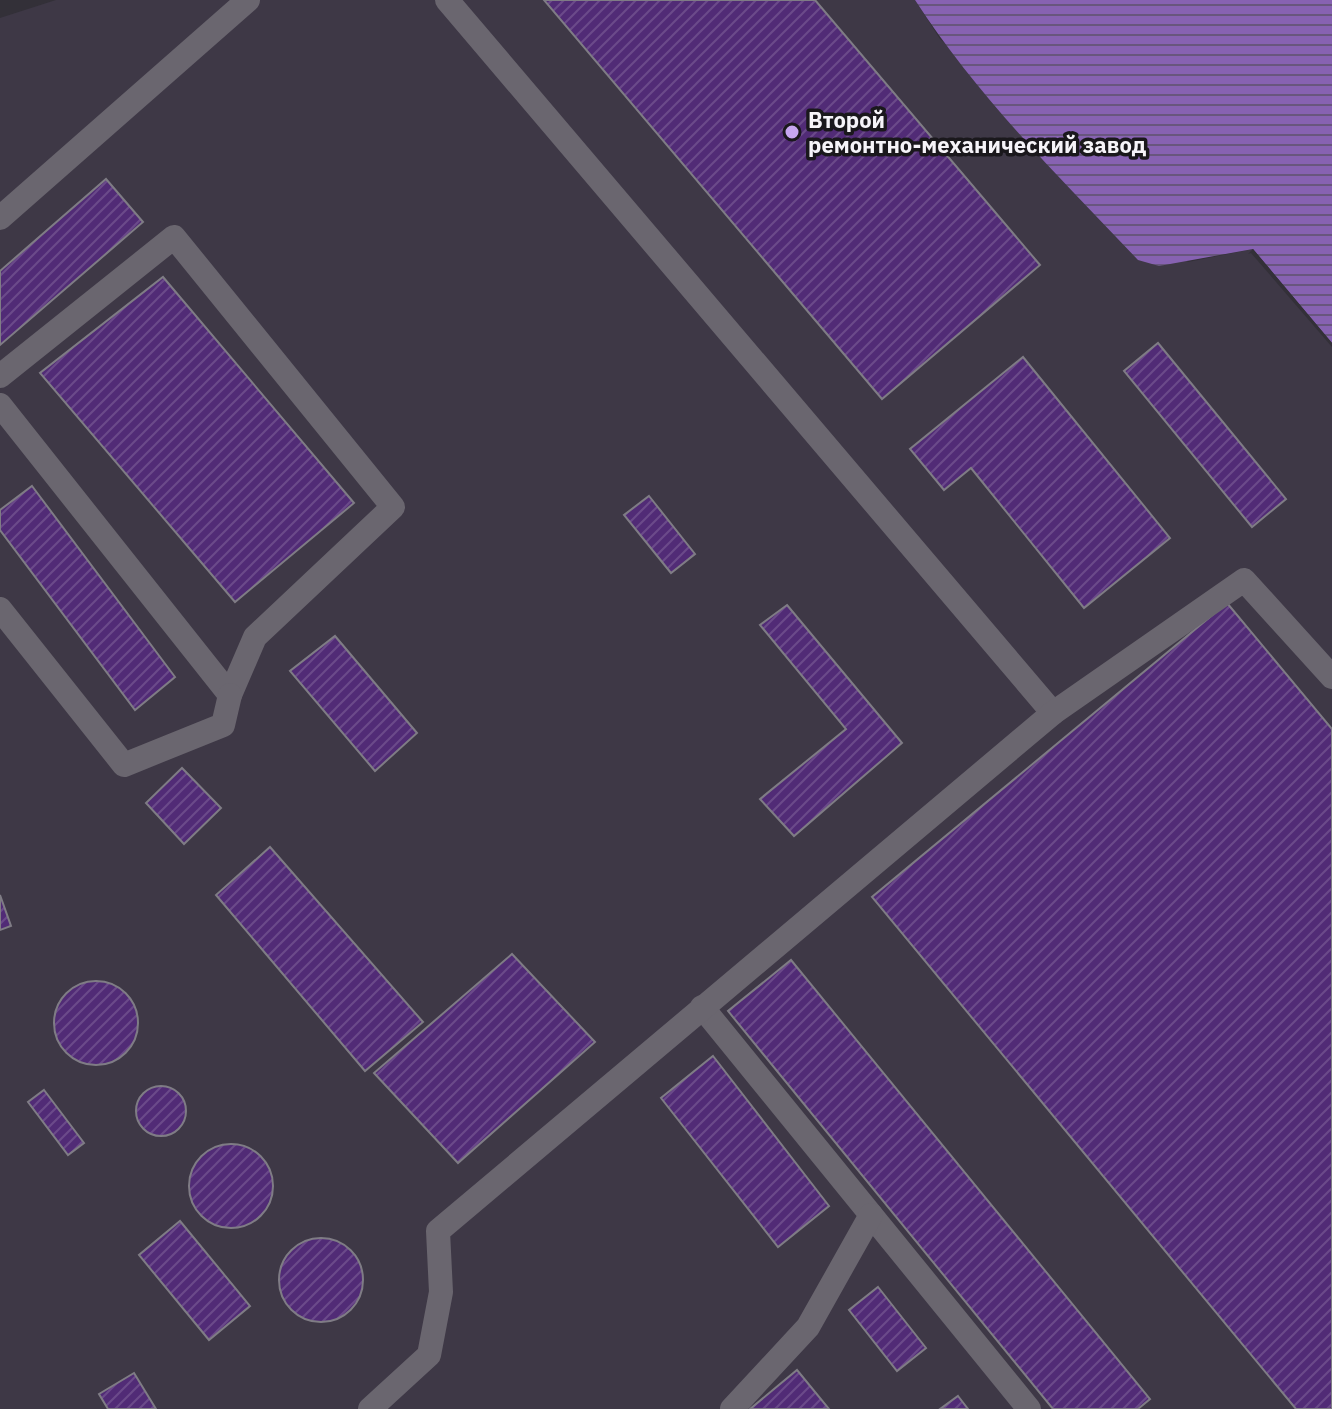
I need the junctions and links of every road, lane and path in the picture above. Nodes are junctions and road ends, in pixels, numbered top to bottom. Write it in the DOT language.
graph roads {
  1 [pos="248,0"];
  2 [pos="447,0"];
  3 [pos="0,218"];
  4 [pos="0,376"];
  5 [pos="0,405"];
  6 [pos="0,609"];
  7 [pos="1332,677"];
  8 [pos="230,695"];
  9 [pos="1053,713"];
  10 [pos="702,1007"];
  11 [pos="871,1215"];
  12 [pos="370,1409"];
  13 [pos="732,1409"];
  14 [pos="1029,1409"];
  1 -- 3 [label="lane"];
  2 -- 9 [label="lane"];
  4 -- 8 [label="lane"];
  5 -- 8 [label="lane"];
  6 -- 8 [label="lane"];
  7 -- 9 [label="lane"];
  9 -- 10 [label="lane"];
  10 -- 11 [label="lane"];
  10 -- 12 [label="lane"];
  11 -- 13 [label="lane"];
  11 -- 14 [label="lane"];
}
